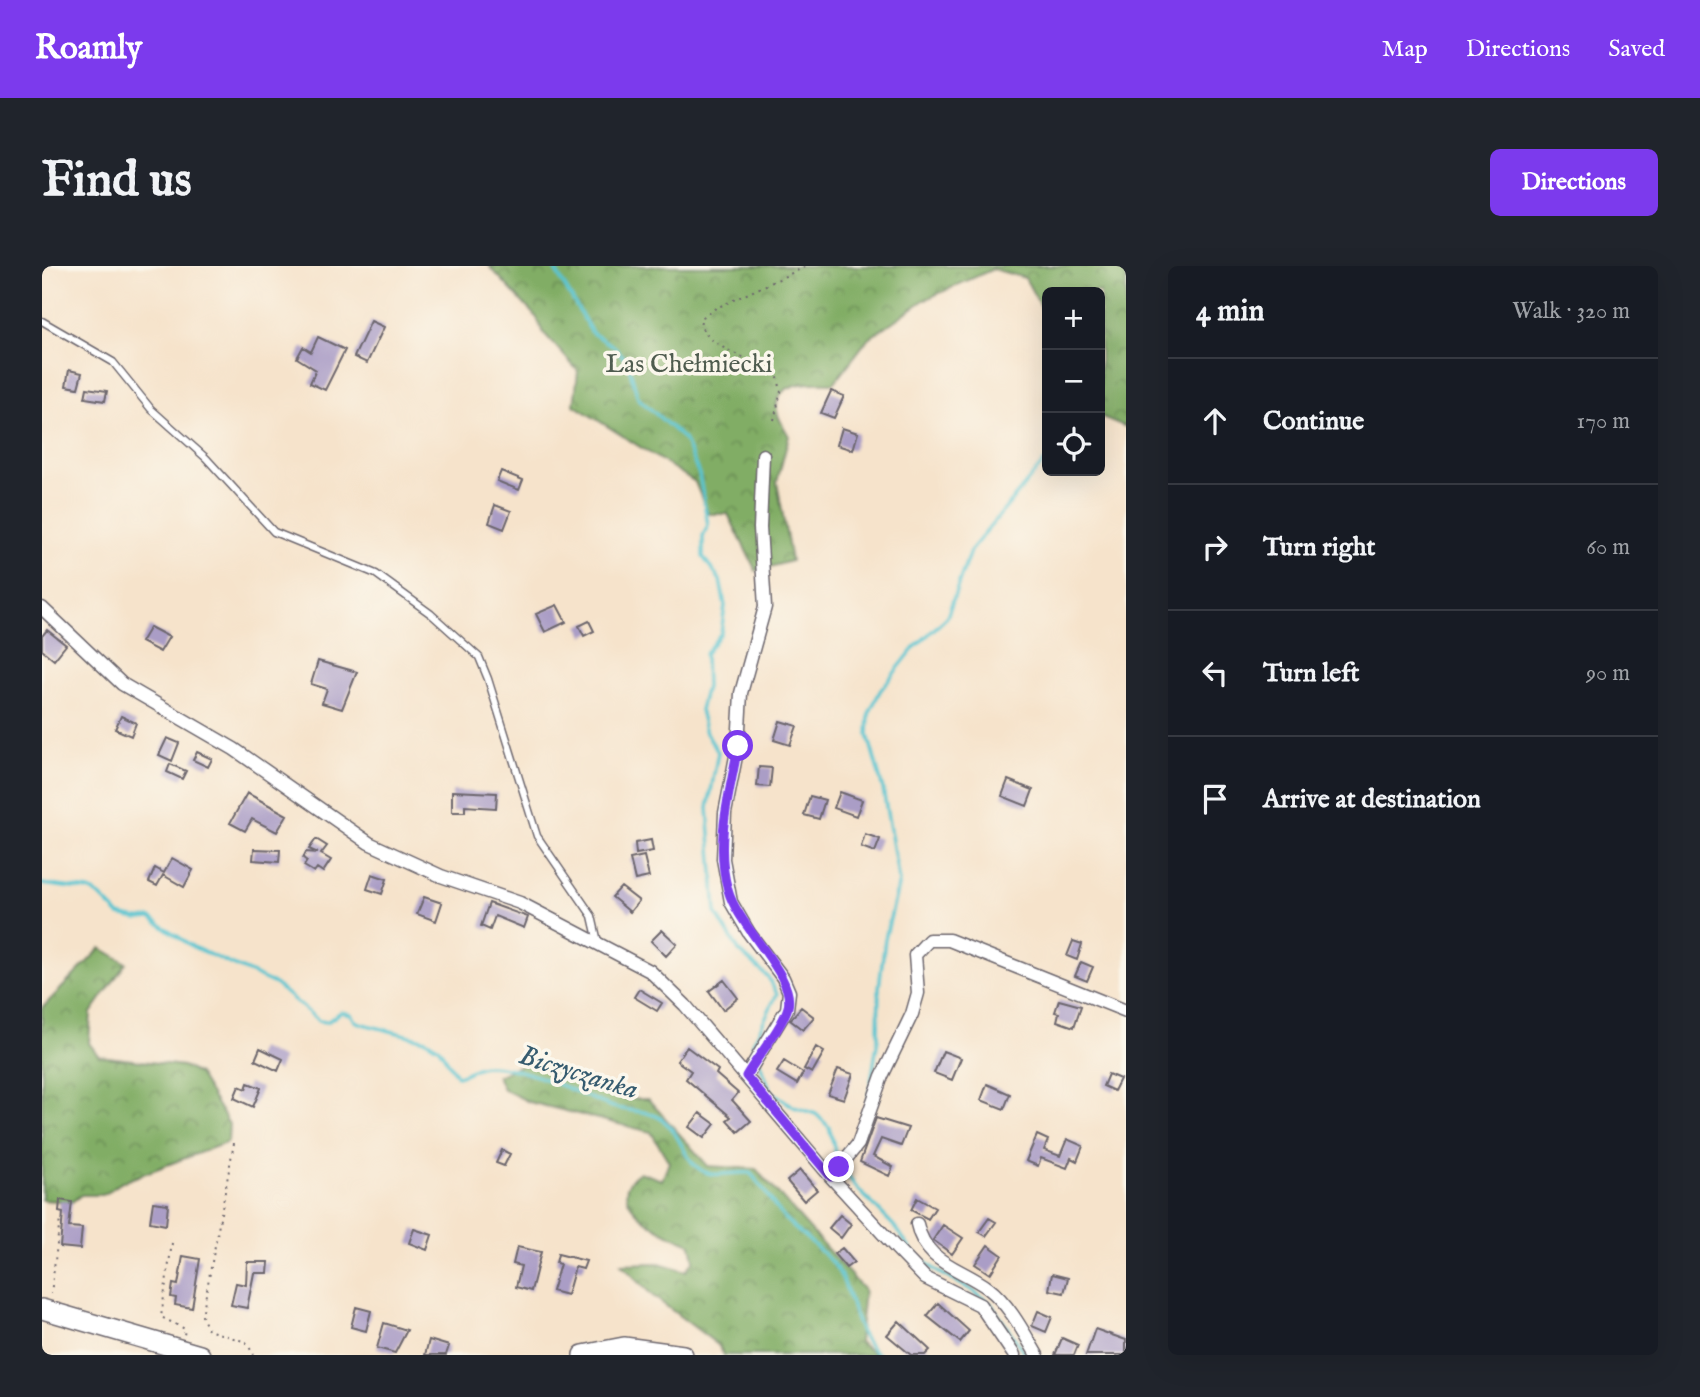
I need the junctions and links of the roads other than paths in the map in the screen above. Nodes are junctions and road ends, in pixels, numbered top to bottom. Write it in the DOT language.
graph roads {
  1 [pos="42,321"];
  2 [pos="763,455"];
  3 [pos="42,608"];
  4 [pos="598,942"];
  5 [pos="1126,1011"];
  6 [pos="746,1076"];
  7 [pos="835,1172"];
  8 [pos="917,1224"];
  9 [pos="989,1289"];
  10 [pos="980,1305"];
  11 [pos="46,1310"];
  12 [pos="191,1352"];
  13 [pos="583,1355"];
  14 [pos="683,1355"];
  15 [pos="1014,1355"];
  16 [pos="1037,1355"];
  1 -- 4 [label="lane"];
  2 -- 6 [label="street"];
  3 -- 4 [label="street"];
  4 -- 6 [label="street"];
  5 -- 7 [label="street"];
  6 -- 7 [label="street"];
  7 -- 10 [label="street"];
  8 -- 9 [label="street"];
  9 -- 10 [label="street"];
  9 -- 16 [label="street"];
  10 -- 15 [label="street"];
  11 -- 12 [label="main road"];
  13 -- 14 [label="main road"];
}
